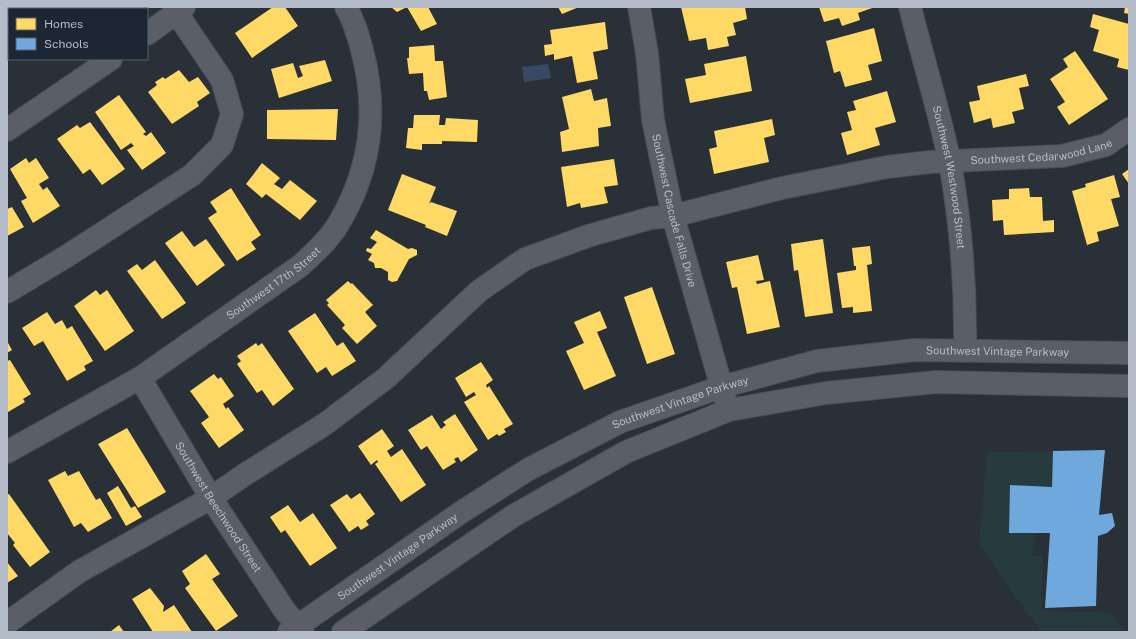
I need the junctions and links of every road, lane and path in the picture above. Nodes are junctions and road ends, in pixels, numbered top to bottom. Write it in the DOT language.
graph roads {
  1 [pos="346,7"];
  2 [pos="639,7"];
  3 [pos="910,7"];
  4 [pos="180,10"];
  5 [pos="148,33"];
  6 [pos="110,60"];
  7 [pos="1129,129"];
  8 [pos="7,130"];
  9 [pos="950,162"];
  10 [pos="673,216"];
  11 [pos="7,292"];
  12 [pos="965,351"];
  13 [pos="1129,353"];
  14 [pos="140,378"];
  15 [pos="1129,386"];
  16 [pos="721,387"];
  17 [pos="729,410"];
  18 [pos="7,452"];
  19 [pos="211,498"];
  20 [pos="7,623"];
  21 [pos="296,630"];
  22 [pos="342,632"];
  1 -- 14 [label="street, Southwest 17th Street"];
  2 -- 10 [label="street, Southwest Cascade Falls Drive"];
  3 -- 9 [label="street, Southwest Westwood Street"];
  4 -- 5 [label="street"];
  4 -- 11 [label="street"];
  6 -- 8 [label="street"];
  7 -- 9 [label="street, Southwest Cedarwood Lane"];
  9 -- 10 [label="street, Southwest Cedarwood Lane"];
  9 -- 12 [label="street, Southwest Westwood Street"];
  10 -- 16 [label="street, Southwest Cascade Falls Drive"];
  10 -- 19 [label="street, Southwest Cedarwood Lane"];
  12 -- 13 [label="street, Southwest Vintage Parkway"];
  12 -- 16 [label="street, Southwest Vintage Parkway"];
  14 -- 18 [label="street, Southwest 17th Street"];
  14 -- 19 [label="street, Southwest Beechwood Street"];
  15 -- 17 [label="street, Southwest Vintage Parkway"];
  16 -- 17 [label="street, Southwest Cascade Falls Drive"];
  16 -- 21 [label="street, Southwest Vintage Parkway"];
  17 -- 22 [label="street, Southwest Vintage Parkway"];
  19 -- 20 [label="street, Southwest Cedarwood Lane"];
  19 -- 21 [label="street, Southwest Beechwood Street"];
}
